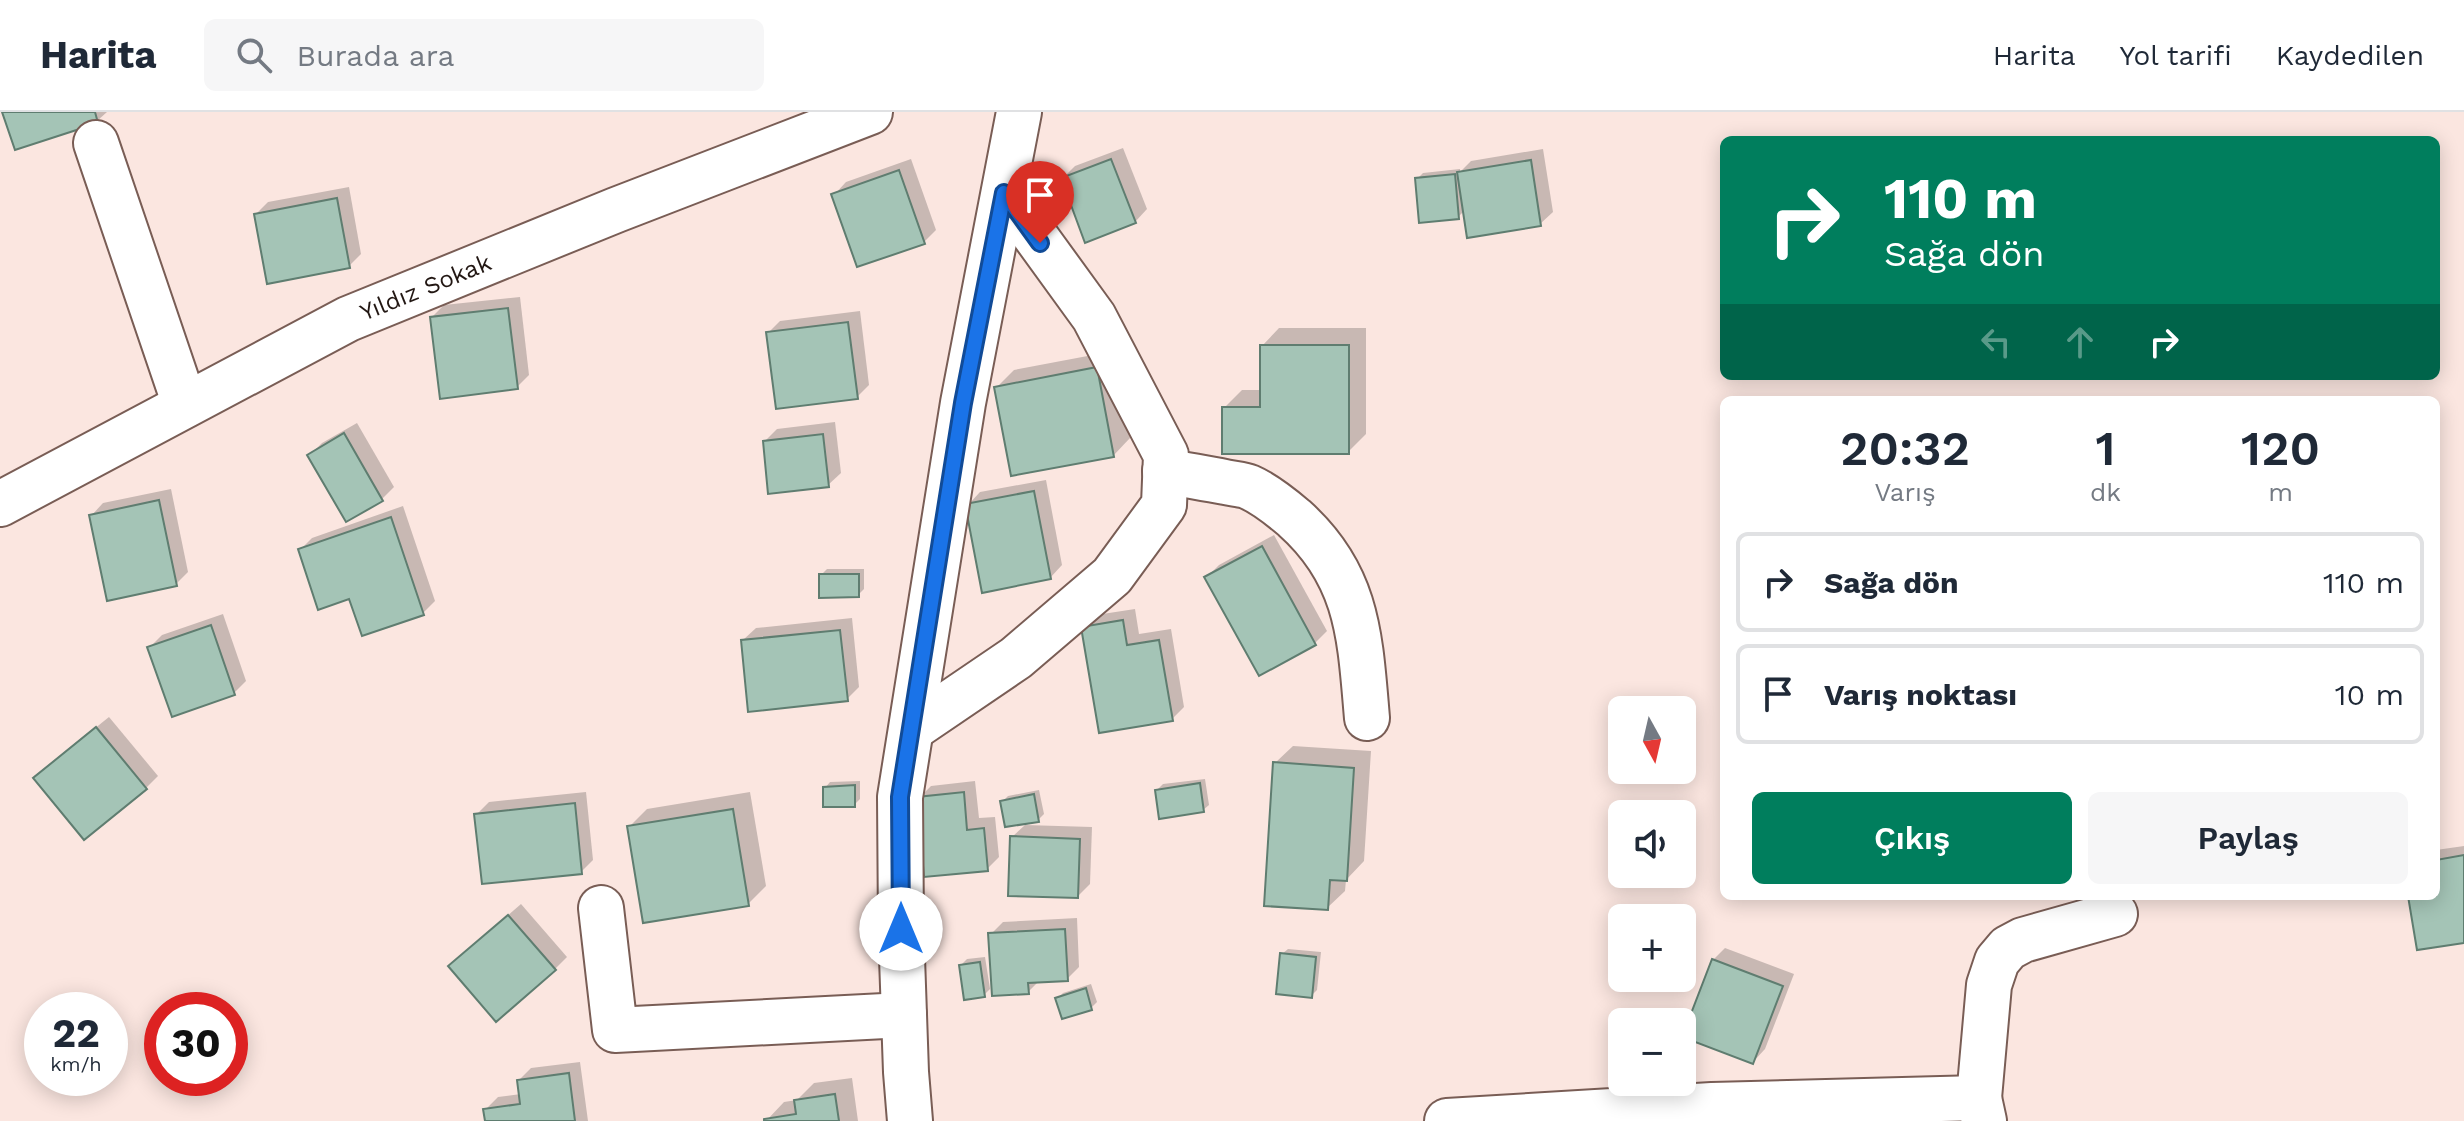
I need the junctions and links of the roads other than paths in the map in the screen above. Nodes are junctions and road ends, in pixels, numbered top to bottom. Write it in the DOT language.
graph roads {
  1 [pos="870,112"];
  2 [pos="1019,112"];
  3 [pos="96,143"];
  4 [pos="1004,193"];
  5 [pos="185,405"];
  6 [pos="1165,471"];
  7 [pos="0,504"];
  8 [pos="1367,718"];
  9 [pos="913,728"];
  10 [pos="601,908"];
  11 [pos="2115,914"];
  12 [pos="904,1015"];
  13 [pos="1981,1110"];
  14 [pos="910,1121"];
  15 [pos="1447,1121"];
  1 -- 5 [label="street, Yıldız Sokak"];
  2 -- 4 [label="street"];
  3 -- 5 [label="street"];
  4 -- 6 [label="street"];
  4 -- 9 [label="street"];
  5 -- 7 [label="street, Yıldız Sokak"];
  6 -- 8 [label="street"];
  6 -- 9 [label="street"];
  9 -- 12 [label="street"];
  10 -- 12 [label="street"];
  11 -- 13 [label="street"];
  12 -- 14 [label="street"];
  13 -- 15 [label="street"];
}
